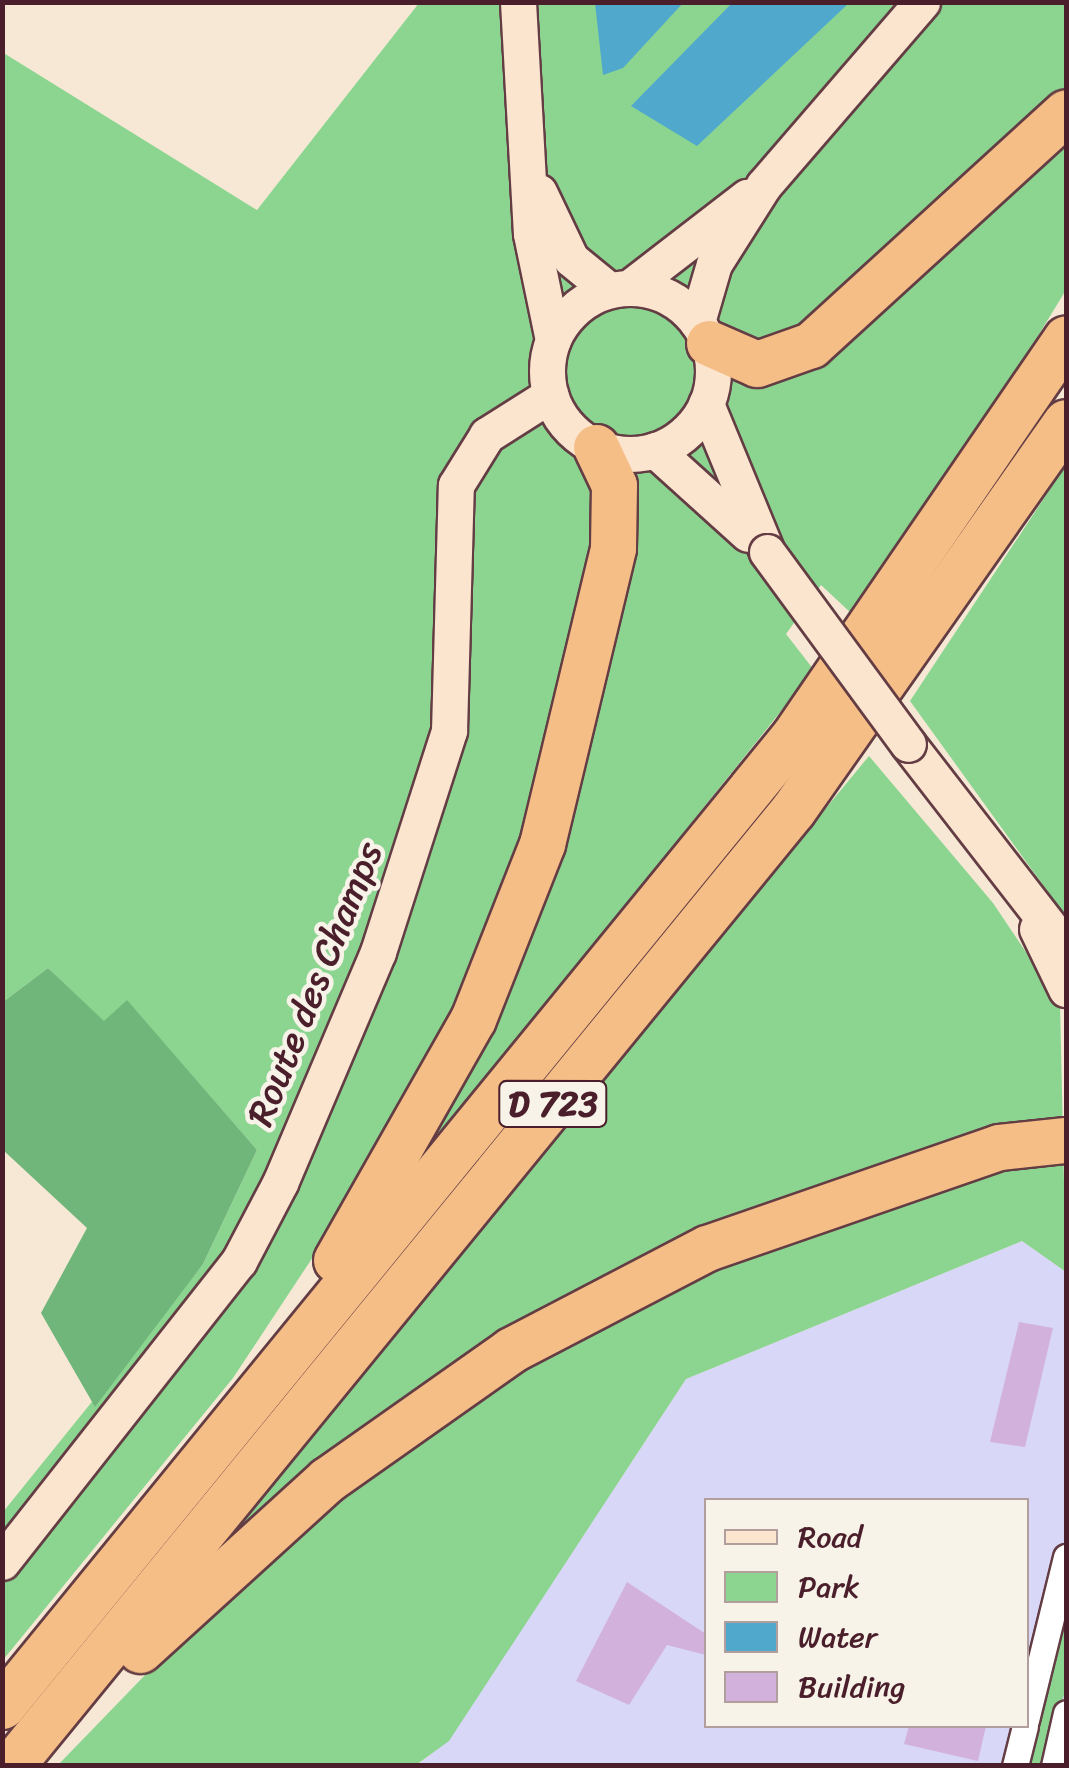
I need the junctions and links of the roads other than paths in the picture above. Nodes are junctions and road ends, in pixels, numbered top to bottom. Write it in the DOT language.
graph roads {
  1 [pos="518,2"];
  2 [pos="922,2"];
  3 [pos="1066,112"];
  4 [pos="529,158"];
  5 [pos="764,185"];
  6 [pos="619,289"];
  7 [pos="703,332"];
  8 [pos="1066,338"];
  9 [pos="553,340"];
  10 [pos="550,395"];
  11 [pos="706,404"];
  12 [pos="1066,422"];
  13 [pos="596,447"];
  14 [pos="654,450"];
  15 [pos="767,552"];
  16 [pos="1023,902"];
  17 [pos="1066,948"];
  18 [pos="1066,989"];
  19 [pos="1066,1140"];
  20 [pos="274,1375"];
  21 [pos="1066,1557"];
  22 [pos="2,1562"];
  23 [pos="2,1706"];
  24 [pos="1029,1710"];
  25 [pos="1066,1713"];
  26 [pos="1024,1728"];
  27 [pos="11,1766"];
  28 [pos="31,1766"];
  29 [pos="1015,1766"];
  30 [pos="1054,1766"];
  1 -- 4 [label="street"];
  2 -- 5 [label="street"];
  3 -- 7 [label="highway"];
  4 -- 6 [label="street"];
  4 -- 9 [label="street"];
  5 -- 6 [label="street"];
  5 -- 7 [label="street"];
  6 -- 7 [label="street"];
  6 -- 9 [label="street"];
  7 -- 11 [label="street"];
  8 -- 20 [label="highway, D 723"];
  9 -- 10 [label="street"];
  10 -- 13 [label="street"];
  10 -- 22 [label="street, Route des Champs"];
  11 -- 14 [label="street"];
  11 -- 15 [label="street"];
  12 -- 27 [label="highway, D 723"];
  13 -- 14 [label="street"];
  13 -- 20 [label="highway"];
  14 -- 15 [label="street"];
  15 -- 16 [label="street, bridge"];
  16 -- 17 [label="street"];
  16 -- 18 [label="street"];
  19 -- 28 [label="highway"];
  20 -- 23 [label="highway, D 723"];
  21 -- 24 [label="street"];
  25 -- 30 [label="street"];
  26 -- 29 [label="street"];
}
